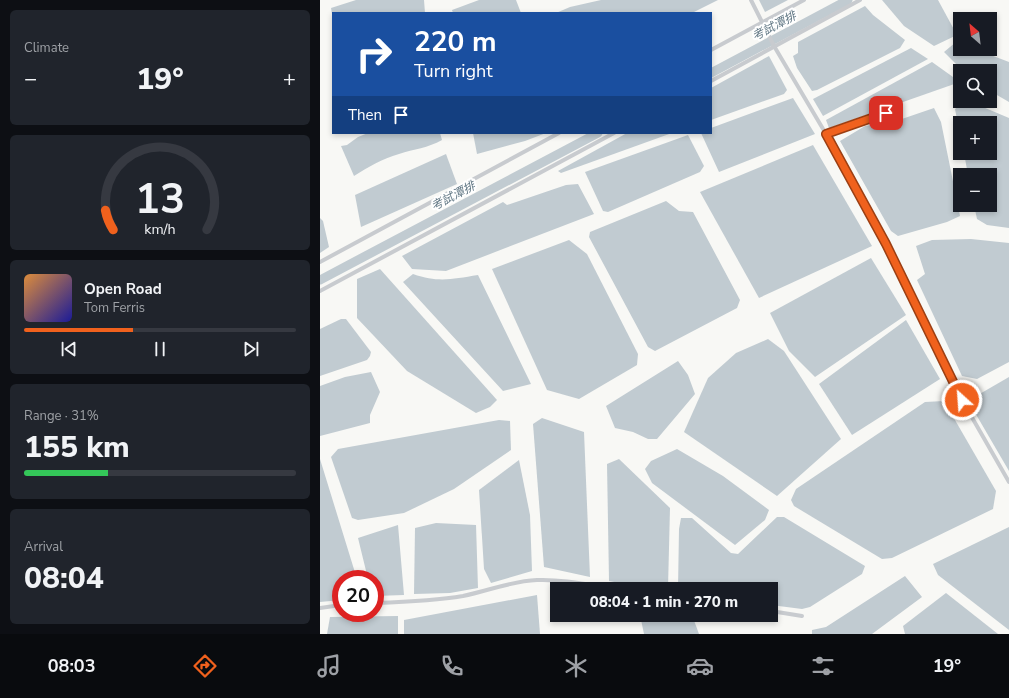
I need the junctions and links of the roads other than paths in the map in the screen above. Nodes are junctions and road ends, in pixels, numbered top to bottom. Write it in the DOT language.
graph roads {
  1 [pos="750,0"];
  2 [pos="804,0"];
  3 [pos="860,0"];
  4 [pos="763,24"];
  5 [pos="773,45"];
  6 [pos="712,50"];
  7 [pos="712,79"];
  8 [pos="886,113"];
  9 [pos="557,134"];
  10 [pos="612,134"];
  11 [pos="826,134"];
  12 [pos="320,262"];
  13 [pos="320,291"];
  14 [pos="1009,482"];
  15 [pos="568,582"];
  16 [pos="384,603"];
  17 [pos="332,606"];
  18 [pos="320,608"];
  19 [pos="778,612"];
  20 [pos="802,616"];
  1 -- 4 [label="lane"];
  2 -- 4 [label="lane"];
  3 -- 5 [label="lane"];
  4 -- 5 [label="lane"];
  4 -- 6 [label="lane"];
  5 -- 7 [label="lane"];
  5 -- 11 [label="lane"];
  8 -- 11 [label="lane"];
  9 -- 12 [label="lane"];
  10 -- 13 [label="lane"];
  11 -- 14 [label="lane"];
  15 -- 16 [label="lane"];
  17 -- 18 [label="lane"];
  19 -- 20 [label="lane"];
}
